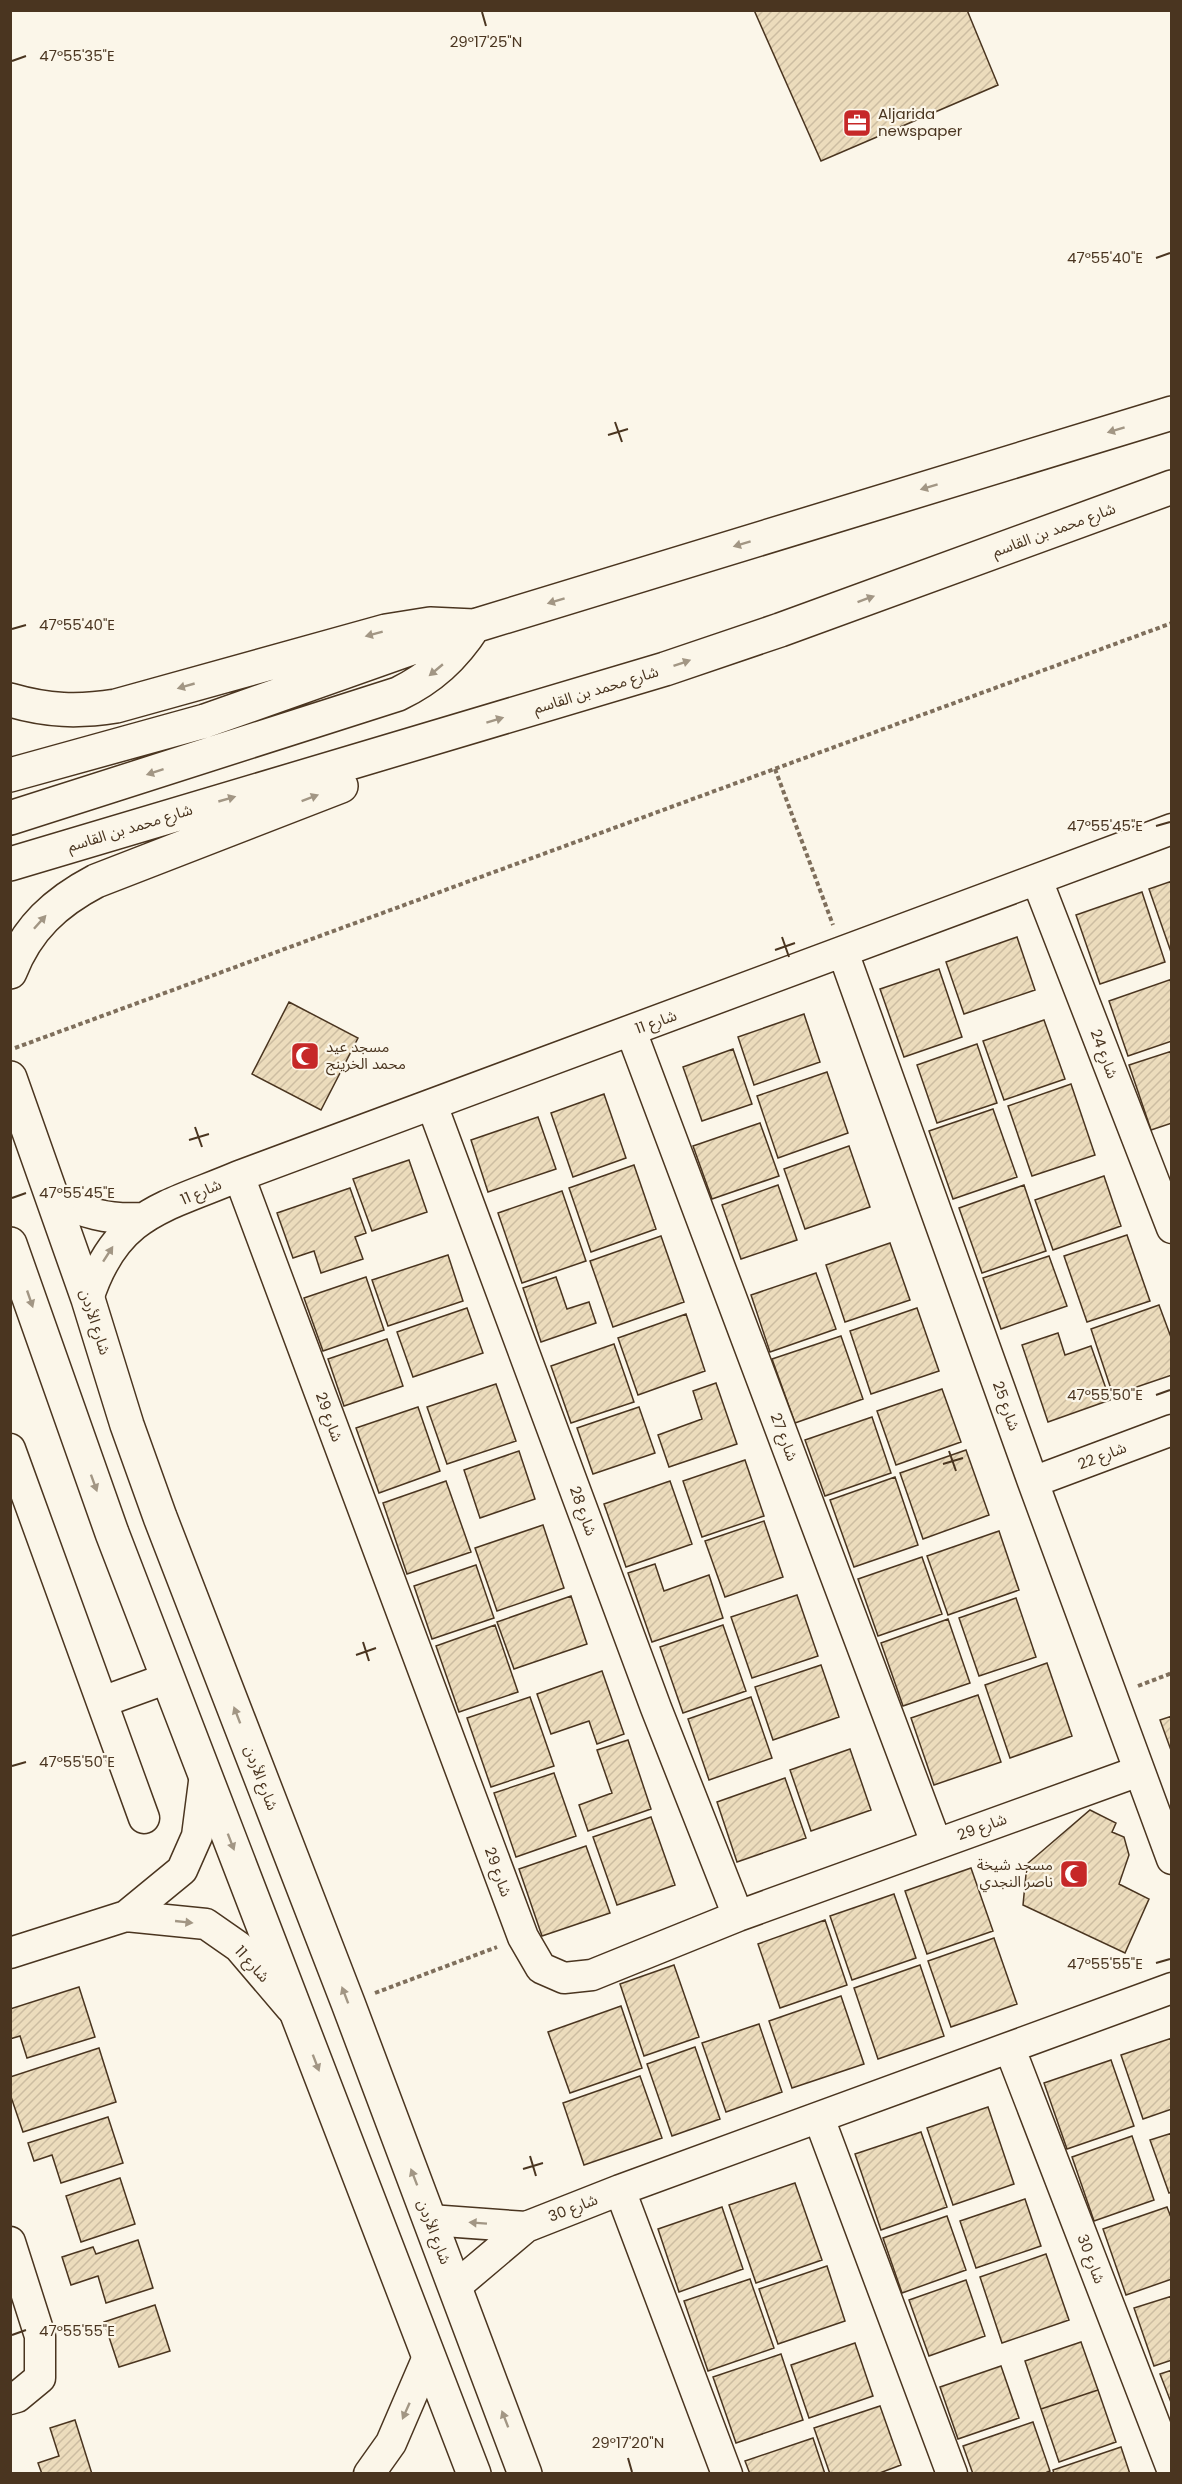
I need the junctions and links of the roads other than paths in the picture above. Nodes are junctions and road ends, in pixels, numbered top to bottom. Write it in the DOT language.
graph roads {
  1 [pos="1172,413"];
  2 [pos="1172,471"];
  3 [pos="1172,487"];
  4 [pos="474,626"];
  5 [pos="780,630"];
  6 [pos="10,700"];
  7 [pos="461,731"];
  8 [pos="10,775"];
  9 [pos="10,818"];
  10 [pos="1172,830"];
  11 [pos="10,864"];
  12 [pos="1037,880"];
  13 [pos="843,952"];
  14 [pos="10,972"];
  15 [pos="631,1031"];
  16 [pos="10,1078"];
  17 [pos="432,1105"];
  18 [pos="239,1176"];
  19 [pos="52,1197"];
  20 [pos="142,1218"];
  21 [pos="1172,1228"];
  22 [pos="10,1244"];
  23 [pos="88,1299"];
  24 [pos="127,1425"];
  25 [pos="1172,1430"];
  26 [pos="79,1442"];
  27 [pos="10,1449"];
  28 [pos="1033,1482"];
  29 [pos="160,1517"];
  30 [pos="112,1533"];
  31 [pos="168,1678"];
  32 [pos="102,1702"];
  33 [pos="1139,1770"];
  34 [pos="205,1774"];
  35 [pos="144,1818"];
  36 [pos="936,1843"];
  37 [pos="1172,1859"];
  38 [pos="126,1916"];
  39 [pos="738,1916"];
  40 [pos="10,1953"];
  41 [pos="1172,1988"];
  42 [pos="298,2017"];
  43 [pos="1010,2049"];
  44 [pos="819,2118"];
  45 [pos="620,2190"];
  46 [pos="430,2220"];
  47 [pos="526,2227"];
  48 [pos="10,2242"];
  49 [pos="455,2287"];
  50 [pos="428,2357"];
  51 [pos="10,2399"];
  52 [pos="1172,2469"];
  53 [pos="369,2474"];
  54 [pos="474,2474"];
  55 [pos="525,2474"];
  56 [pos="728,2474"];
  57 [pos="952,2474"];
  1 -- 4 [label="main road, one-way"];
  2 -- 5 [label="main road"];
  5 -- 3 [label="main road, شارع محمد بن القاسم, one-way"];
  4 -- 6 [label="main road, one-way"];
  4 -- 8 [label="main road"];
  4 -- 9 [label="main road, one-way"];
  7 -- 5 [label="main road, شارع محمد بن القاسم, one-way"];
  11 -- 7 [label="main road, شارع محمد بن القاسم, one-way"];
  14 -- 7 [label="main road, one-way"];
  10 -- 12 [label="street, شارع 11"];
  12 -- 13 [label="street, شارع 11"];
  12 -- 21 [label="street, شارع 24"];
  13 -- 15 [label="street, شارع 11"];
  13 -- 28 [label="street, شارع 25"];
  15 -- 17 [label="street, شارع 11"];
  15 -- 36 [label="street, شارع 27"];
  16 -- 19 [label="main road, شارع الأردن"];
  17 -- 18 [label="street, شارع 11"];
  17 -- 39 [label="street, شارع 28"];
  18 -- 20 [label="street, شارع 11"];
  18 -- 39 [label="street, شارع 29"];
  19 -- 20 [label="street, شارع 11"];
  19 -- 23 [label="main road, شارع الأردن"];
  23 -- 20 [label="street, شارع 11, one-way"];
  22 -- 26 [label="main road, one-way"];
  23 -- 24 [label="main road, شارع الأردن"];
  24 -- 26 [label="main road"];
  24 -- 29 [label="main road, شارع الأردن"];
  25 -- 28 [label="street, شارع 22"];
  26 -- 30 [label="main road, one-way"];
  27 -- 32 [label="street"];
  28 -- 33 [label="street, شارع 25"];
  29 -- 30 [label="main road"];
  46 -- 29 [label="main road, شارع الأردن, one-way"];
  30 -- 31 [label="main road"];
  31 -- 32 [label="street"];
  31 -- 34 [label="main road"];
  32 -- 35 [label="street"];
  33 -- 36 [label="street, شارع 29"];
  33 -- 37 [label="street, شارع 25"];
  34 -- 38 [label="street, شارع 11"];
  34 -- 42 [label="main road, one-way"];
  36 -- 39 [label="street, شارع 29"];
  38 -- 40 [label="street, شارع 11"];
  38 -- 42 [label="street, شارع 11, one-way"];
  41 -- 43 [label="street, شارع 30"];
  42 -- 50 [label="main road, one-way"];
  43 -- 44 [label="street, شارع 30"];
  43 -- 52 [label="street, شارع 30"];
  44 -- 45 [label="street, شارع 30"];
  44 -- 57 [label="street"];
  45 -- 47 [label="street, شارع 30"];
  45 -- 56 [label="street"];
  47 -- 46 [label="street, شارع 30, one-way"];
  46 -- 49 [label="main road, شارع الأردن"];
  47 -- 49 [label="street, شارع 30"];
  48 -- 51 [label="street"];
  55 -- 49 [label="main road, شارع الأردن, one-way"];
  50 -- 53 [label="street, one-way"];
  50 -- 54 [label="main road"];
}
